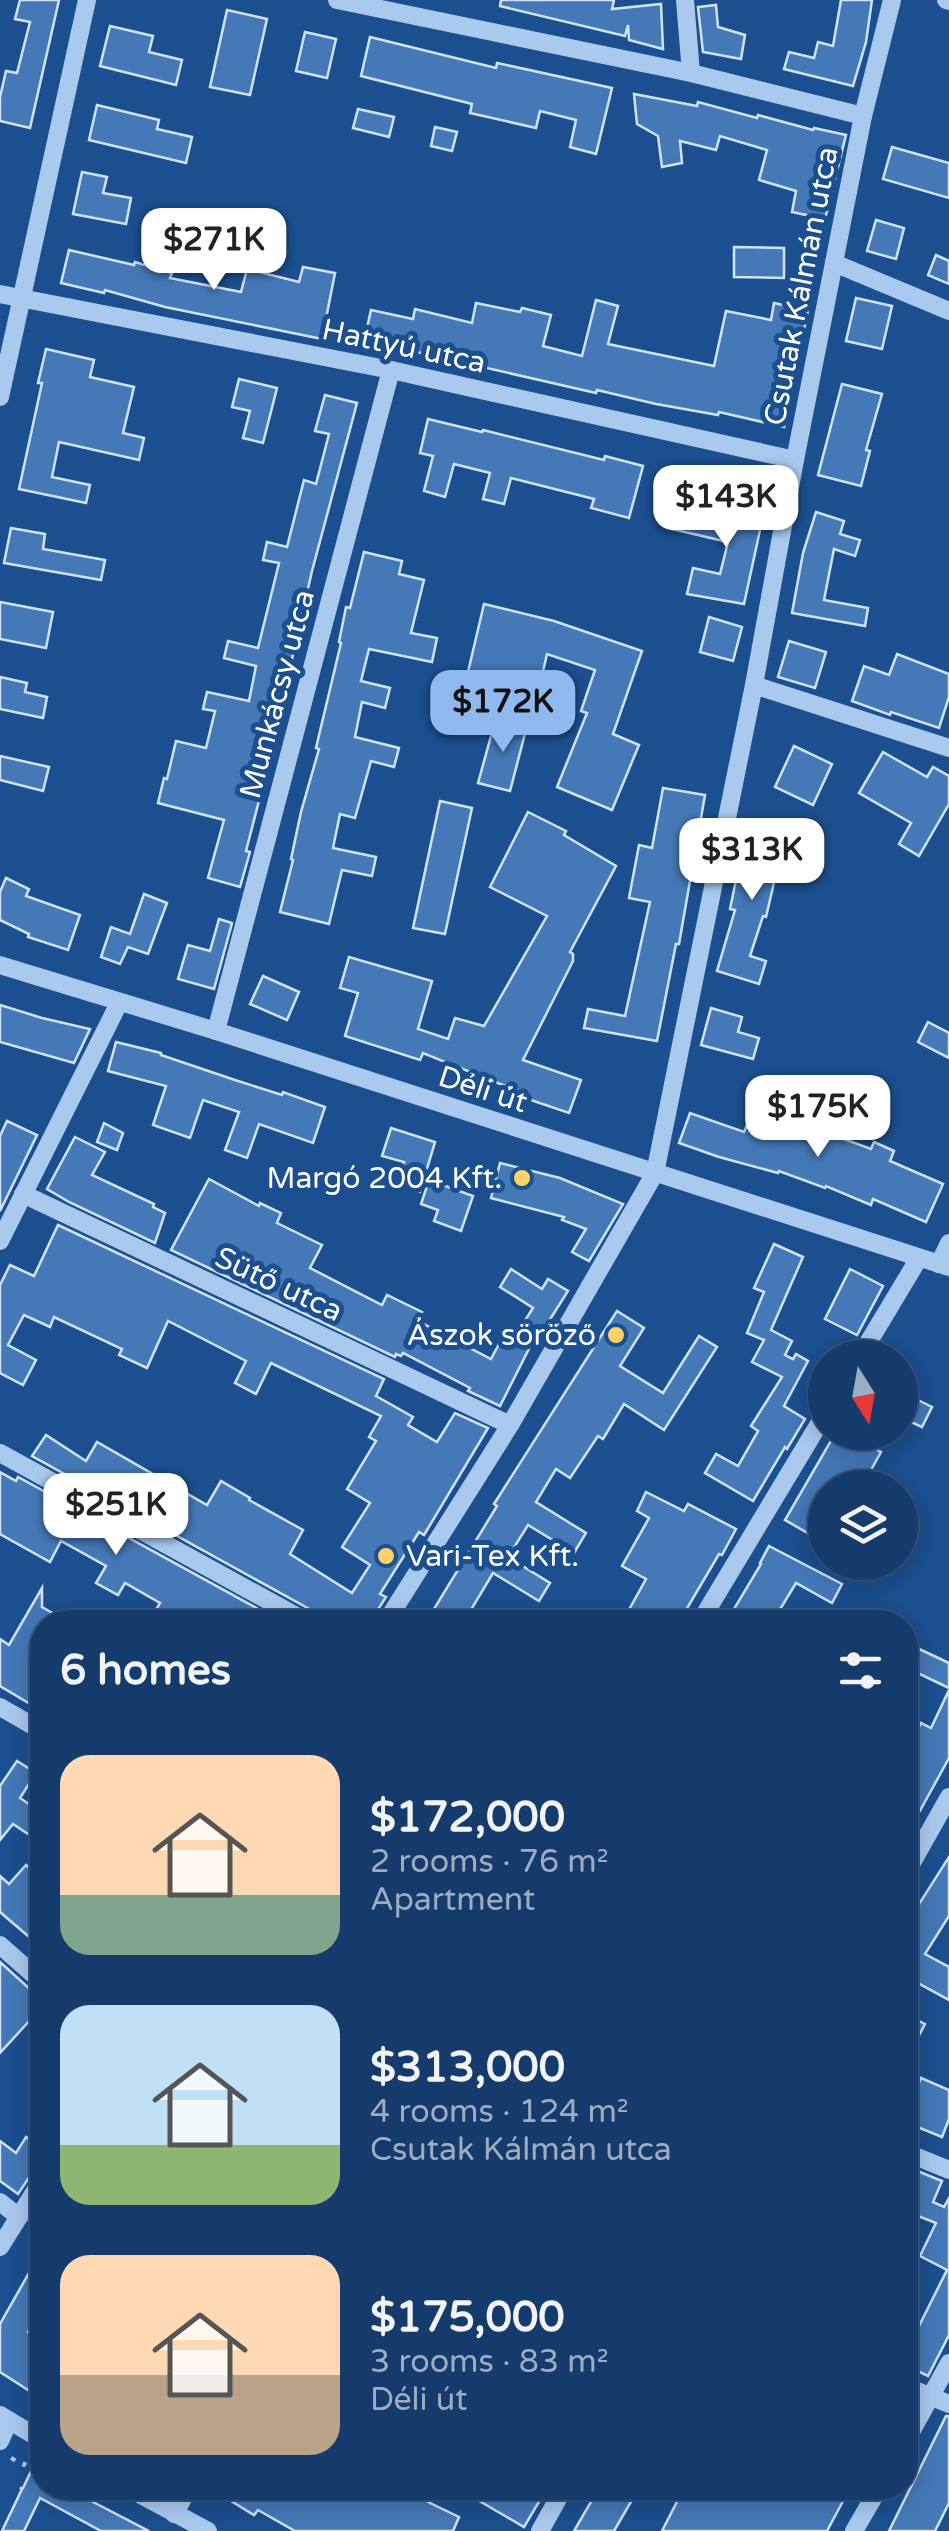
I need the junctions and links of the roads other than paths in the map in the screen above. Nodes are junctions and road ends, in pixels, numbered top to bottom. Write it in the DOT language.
graph roads {
  1 [pos="87,0"];
  2 [pos="337,0"];
  3 [pos="685,0"];
  4 [pos="892,0"];
  5 [pos="690,73"];
  6 [pos="863,116"];
  7 [pos="834,263"];
  8 [pos="0,294"];
  9 [pos="20,298"];
  10 [pos="949,311"];
  11 [pos="392,370"];
  12 [pos="0,397"];
  13 [pos="795,460"];
  14 [pos="754,684"];
  15 [pos="949,748"];
  16 [pos="0,965"];
  17 [pos="119,1003"];
  18 [pos="216,1031"];
  19 [pos="655,1173"];
  20 [pos="24,1194"];
  21 [pos="0,1241"];
  22 [pos="949,1243"];
  23 [pos="919,1258"];
  24 [pos="944,1265"];
  25 [pos="870,1340"];
  26 [pos="510,1424"];
  27 [pos="808,1442"];
  28 [pos="0,1453"];
  29 [pos="285,1610"];
  30 [pos="394,1610"];
  31 [pos="707,1610"];
  32 [pos="0,1707"];
  33 [pos="30,1724"];
  34 [pos="949,1797"];
  35 [pos="918,1852"];
  36 [pos="0,1944"];
  37 [pos="30,1971"];
  38 [pos="918,2157"];
  39 [pos="949,2170"];
  40 [pos="30,2199"];
  41 [pos="0,2202"];
  42 [pos="19,2217"];
  43 [pos="0,2248"];
  44 [pos="949,2363"];
  45 [pos="940,2400"];
  46 [pos="5,2418"];
  47 [pos="918,2426"];
  48 [pos="30,2433"];
  49 [pos="0,2441"];
  50 [pos="149,2500"];
  51 [pos="182,2500"];
  52 [pos="557,2500"];
  53 [pos="872,2500"];
  54 [pos="174,2514"];
  55 [pos="208,2531"];
  56 [pos="540,2531"];
  57 [pos="854,2531"];
  1 -- 9 [label="street"];
  2 -- 5 [label="street"];
  3 -- 5 [label="street"];
  4 -- 6 [label="street, Csutak Kálmán utca"];
  5 -- 6 [label="street"];
  6 -- 7 [label="street, Csutak Kálmán utca"];
  7 -- 10 [label="street"];
  7 -- 13 [label="street, Csutak Kálmán utca"];
  8 -- 9 [label="street, Hattyú utca"];
  9 -- 11 [label="street, Hattyú utca"];
  9 -- 12 [label="street"];
  11 -- 13 [label="street, Hattyú utca"];
  11 -- 18 [label="street, Munkácsy utca"];
  13 -- 14 [label="street, Csutak Kálmán utca"];
  14 -- 15 [label="street"];
  14 -- 19 [label="street, Csutak Kálmán utca"];
  16 -- 17 [label="street, Déli út"];
  17 -- 18 [label="street, Déli út"];
  17 -- 20 [label="street"];
  18 -- 19 [label="street, Déli út"];
  19 -- 23 [label="street, Déli út"];
  19 -- 26 [label="street, Csutak Kálmán utca"];
  20 -- 21 [label="street"];
  20 -- 26 [label="street, Sütő utca"];
  22 -- 24 [label="street"];
  23 -- 24 [label="street, Déli út"];
  23 -- 25 [label="street"];
  26 -- 30 [label="street, Csutak Kálmán utca"];
  27 -- 31 [label="street"];
  28 -- 29 [label="street"];
  32 -- 33 [label="street"];
  34 -- 35 [label="street"];
  36 -- 37 [label="street"];
  38 -- 39 [label="street"];
  40 -- 42 [label="street"];
  41 -- 42 [label="street"];
  42 -- 43 [label="street"];
  44 -- 45 [label="street"];
  45 -- 47 [label="street"];
  46 -- 48 [label="street"];
  46 -- 49 [label="street"];
  50 -- 54 [label="street"];
  51 -- 54 [label="street"];
  52 -- 56 [label="street"];
  53 -- 57 [label="street"];
  54 -- 55 [label="street"];
}
